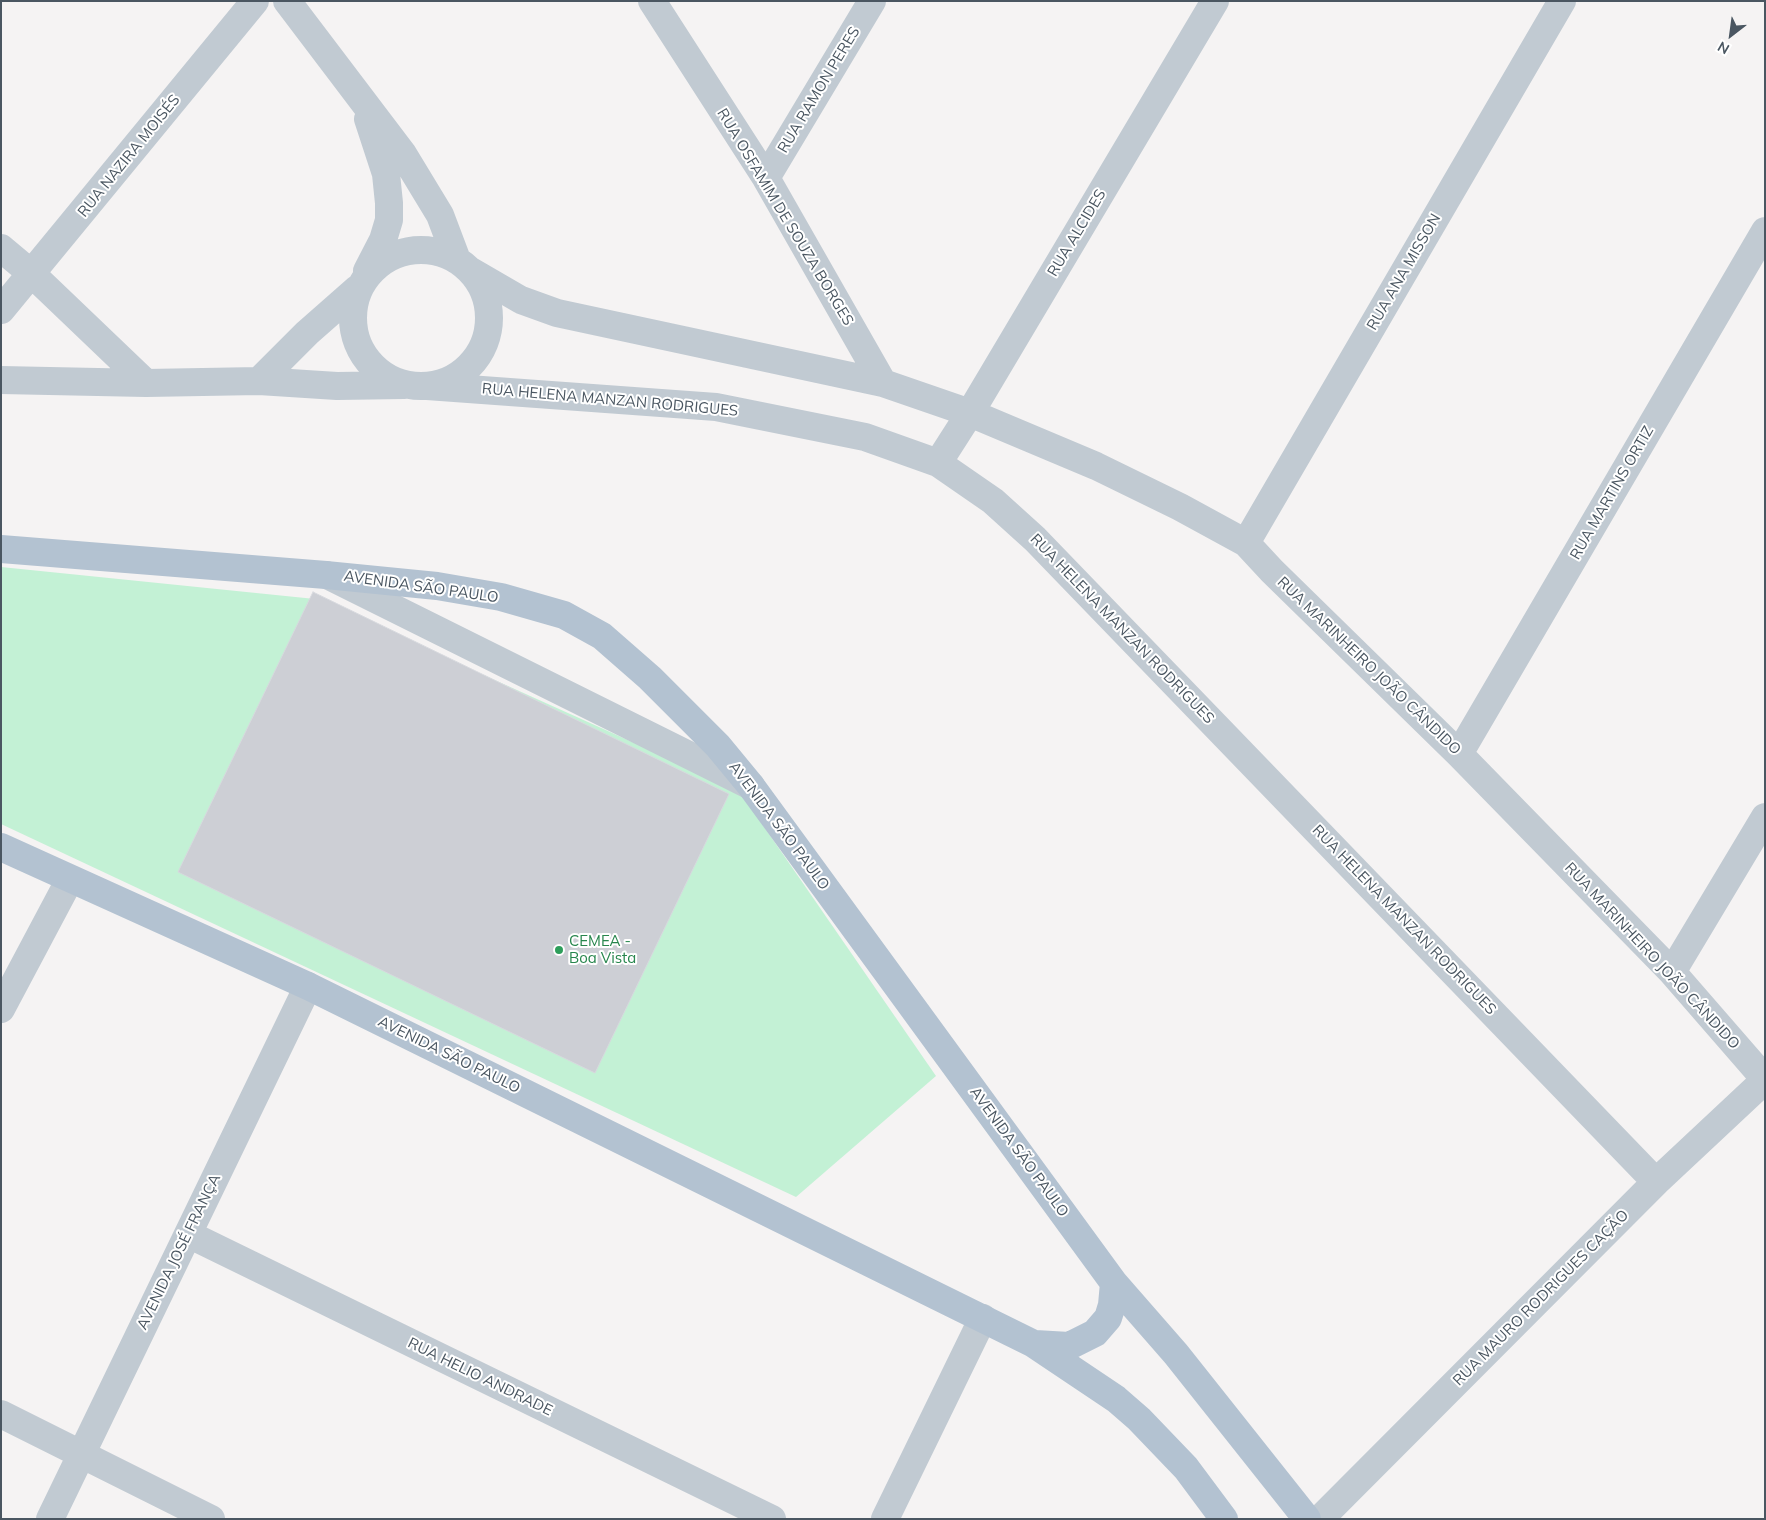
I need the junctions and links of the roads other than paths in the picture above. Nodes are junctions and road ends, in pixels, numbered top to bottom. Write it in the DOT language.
graph roads {
  1 [pos="255,1"];
  2 [pos="287,1"];
  3 [pos="652,1"];
  4 [pos="872,1"];
  5 [pos="1215,1"];
  6 [pos="1562,1"];
  7 [pos="363,101"];
  8 [pos="766,178"];
  9 [pos="1765,231"];
  10 [pos="1,248"];
  11 [pos="464,266"];
  12 [pos="32,274"];
  13 [pos="360,284"];
  14 [pos="1,310"];
  15 [pos="1,380"];
  16 [pos="259,381"];
  17 [pos="146,383"];
  18 [pos="882,383"];
  19 [pos="416,385"];
  20 [pos="970,413"];
  21 [pos="938,463"];
  22 [pos="1246,543"];
  23 [pos="1,549"];
  24 [pos="326,575"];
  25 [pos="1460,754"];
  26 [pos="751,786"];
  27 [pos="1765,817"];
  28 [pos="1,847"];
  29 [pos="70,879"];
  30 [pos="1672,972"];
  31 [pos="308,986"];
  32 [pos="1,1009"];
  33 [pos="1765,1079"];
  34 [pos="1656,1182"];
  35 [pos="188,1234"];
  36 [pos="1114,1283"];
  37 [pos="983,1318"];
  38 [pos="1034,1344"];
  39 [pos="1,1414"];
  40 [pos="82,1454"];
  41 [pos="50,1519"];
  42 [pos="211,1519"];
  43 [pos="772,1519"];
  44 [pos="885,1519"];
  45 [pos="1224,1519"];
  46 [pos="1307,1519"];
  47 [pos="1320,1519"];
  1 -- 12 [label="street, RUA NAZIRA MOISÉS"];
  2 -- 7 [label="street"];
  3 -- 8 [label="street, RUA OSFAMIM DE SOUZA BORGES"];
  4 -- 8 [label="street, RUA RAMON PERES"];
  5 -- 20 [label="street, RUA ALCIDES"];
  6 -- 22 [label="street, RUA ANA MISSON"];
  7 -- 11 [label="street"];
  7 -- 13 [label="street"];
  8 -- 18 [label="street, RUA OSFAMIM DE SOUZA BORGES"];
  9 -- 25 [label="street, RUA MARTINS ORTIZ"];
  10 -- 12 [label="street"];
  11 -- 13 [label="street"];
  11 -- 18 [label="street"];
  11 -- 19 [label="street"];
  12 -- 14 [label="street, RUA NAZIRA MOISÉS"];
  12 -- 17 [label="street"];
  13 -- 16 [label="street"];
  13 -- 19 [label="street"];
  15 -- 17 [label="street, RUA HELENA MANZAN RODRIGUES"];
  16 -- 17 [label="street, RUA HELENA MANZAN RODRIGUES"];
  16 -- 19 [label="street, RUA HELENA MANZAN RODRIGUES"];
  18 -- 20 [label="street, RUA MARINHEIRO JOÃO CÂNDIDO"];
  19 -- 21 [label="street, RUA HELENA MANZAN RODRIGUES"];
  20 -- 21 [label="street, RUA ALCIDES"];
  20 -- 22 [label="street, RUA MARINHEIRO JOÃO CÂNDIDO"];
  21 -- 34 [label="street, RUA HELENA MANZAN RODRIGUES"];
  22 -- 25 [label="street, RUA MARINHEIRO JOÃO CÂNDIDO"];
  23 -- 24 [label="main road, AVENIDA SÃO PAULO"];
  24 -- 26 [label="street"];
  24 -- 26 [label="main road, AVENIDA SÃO PAULO"];
  25 -- 30 [label="street, RUA MARINHEIRO JOÃO CÂNDIDO"];
  26 -- 36 [label="main road, AVENIDA SÃO PAULO"];
  27 -- 30 [label="street"];
  28 -- 29 [label="main road, AVENIDA SÃO PAULO"];
  29 -- 31 [label="main road, AVENIDA SÃO PAULO"];
  29 -- 32 [label="street"];
  30 -- 33 [label="street, RUA MARINHEIRO JOÃO CÂNDIDO"];
  31 -- 35 [label="street, AVENIDA JOSÉ FRANÇA"];
  31 -- 37 [label="main road, AVENIDA SÃO PAULO"];
  33 -- 34 [label="street, RUA MAURO RODRIGUES CAÇÃO"];
  34 -- 47 [label="street, RUA MAURO RODRIGUES CAÇÃO"];
  35 -- 40 [label="street, AVENIDA JOSÉ FRANÇA"];
  35 -- 43 [label="street, RUA HELIO ANDRADE"];
  36 -- 38 [label="main road"];
  36 -- 46 [label="main road, AVENIDA SÃO PAULO"];
  37 -- 38 [label="main road, AVENIDA SÃO PAULO"];
  37 -- 44 [label="street"];
  38 -- 45 [label="main road, AVENIDA SÃO PAULO"];
  39 -- 40 [label="street"];
  40 -- 41 [label="street, AVENIDA JOSÉ FRANÇA"];
  40 -- 42 [label="street"];
}
